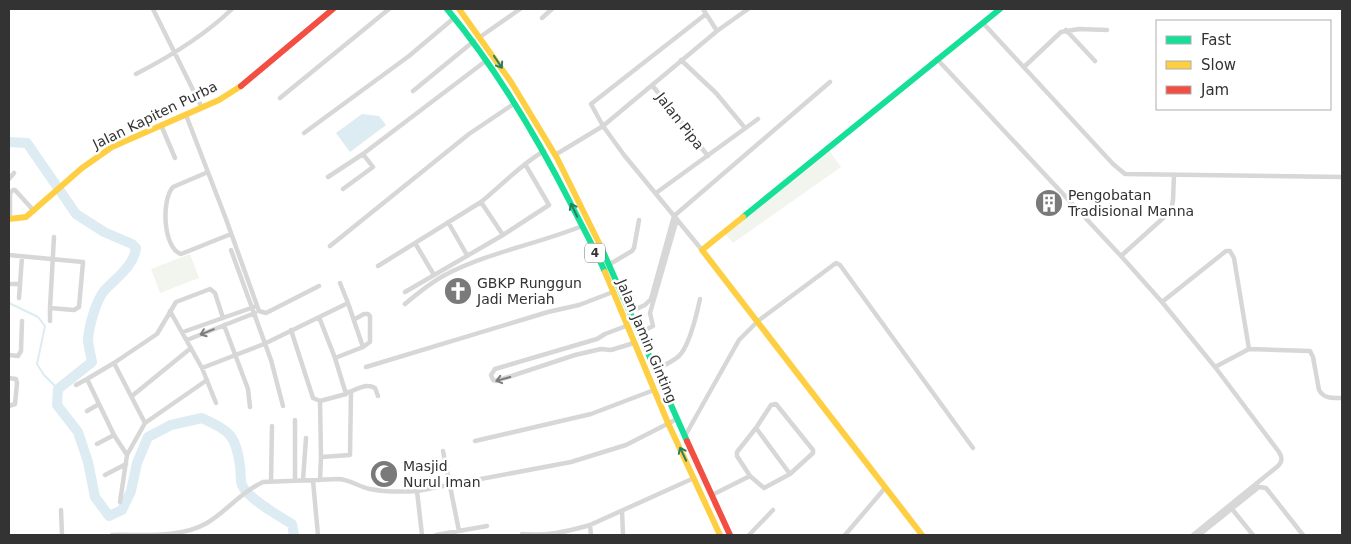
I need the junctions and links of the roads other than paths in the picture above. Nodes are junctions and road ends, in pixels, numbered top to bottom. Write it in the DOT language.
graph roads {
  1 [pos="153,9"];
  2 [pos="232,9"];
  3 [pos="333,9"];
  4 [pos="389,9"];
  5 [pos="447,9"];
  6 [pos="459,9"];
  7 [pos="520,9"];
  8 [pos="552,9"];
  9 [pos="748,9"];
  10 [pos="1000,9"];
  11 [pos="705,11"];
  12 [pos="456,18"];
  13 [pos="542,18"];
  14 [pos="983,23"];
  15 [pos="1066,30"];
  16 [pos="1107,30"];
  17 [pos="717,31"];
  18 [pos="477,39"];
  19 [pos="175,52"];
  20 [pos="937,59"];
  21 [pos="486,60"];
  22 [pos="682,60"];
  23 [pos="1095,61"];
  24 [pos="1024,67"];
  25 [pos="136,74"];
  26 [pos="830,82"];
  27 [pos="652,85"];
  28 [pos="413,91"];
  29 [pos="280,98"];
  30 [pos="515,103"];
  31 [pos="202,108"];
  32 [pos="186,116"];
  33 [pos="758,119"];
  34 [pos="161,126"];
  35 [pos="603,126"];
  36 [pos="745,128"];
  37 [pos="304,133"];
  38 [pos="544,151"];
  39 [pos="363,154"];
  40 [pos="708,156"];
  41 [pos="175,158"];
  42 [pos="554,159"];
  43 [pos="525,164"];
  44 [pos="208,172"];
  45 [pos="14,173"];
  46 [pos="1174,175"];
  47 [pos="328,177"];
  48 [pos="1342,177"];
  49 [pos="9,179"];
  50 [pos="343,189"];
  51 [pos="656,193"];
  52 [pos="481,202"];
  53 [pos="34,210"];
  54 [pos="675,217"];
  55 [pos="9,219"];
  56 [pos="639,220"];
  57 [pos="448,222"];
  58 [pos="582,226"];
  59 [pos="231,234"];
  60 [pos="503,234"];
  61 [pos="54,237"];
  62 [pos="415,243"];
  63 [pos="330,246"];
  64 [pos="230,250"];
  65 [pos="702,250"];
  66 [pos="9,255"];
  67 [pos="466,255"];
  68 [pos="1121,256"];
  69 [pos="22,257"];
  70 [pos="53,259"];
  71 [pos="610,264"];
  72 [pos="378,266"];
  73 [pos="434,275"];
  74 [pos="340,283"];
  75 [pos="9,284"];
  76 [pos="20,284"];
  77 [pos="320,286"];
  78 [pos="405,292"];
  79 [pos="613,292"];
  80 [pos="20,298"];
  81 [pos="700,299"];
  82 [pos="1162,302"];
  83 [pos="348,303"];
  84 [pos="405,304"];
  85 [pos="254,307"];
  86 [pos="50,308"];
  87 [pos="170,310"];
  88 [pos="259,311"];
  89 [pos="630,312"];
  90 [pos="254,314"];
  91 [pos="319,317"];
  92 [pos="223,318"];
  93 [pos="354,319"];
  94 [pos="22,321"];
  95 [pos="50,321"];
  96 [pos="758,321"];
  97 [pos="224,325"];
  98 [pos="626,326"];
  99 [pos="291,330"];
  100 [pos="183,332"];
  101 [pos="639,333"];
  102 [pos="597,339"];
  103 [pos="187,340"];
  104 [pos="634,343"];
  105 [pos="264,344"];
  106 [pos="363,347"];
  107 [pos="572,347"];
  108 [pos="191,348"];
  109 [pos="601,349"];
  110 [pos="1249,349"];
  111 [pos="553,352"];
  112 [pos="9,355"];
  113 [pos="235,355"];
  114 [pos="575,355"];
  115 [pos="335,358"];
  116 [pos="533,358"];
  117 [pos="556,361"];
  118 [pos="114,363"];
  119 [pos="514,364"];
  120 [pos="366,367"];
  121 [pos="1215,367"];
  122 [pos="202,368"];
  123 [pos="536,368"];
  124 [pos="655,370"];
  125 [pos="517,375"];
  126 [pos="9,378"];
  127 [pos="87,379"];
  128 [pos="207,380"];
  129 [pos="76,385"];
  130 [pos="654,390"];
  131 [pos="351,392"];
  132 [pos="346,394"];
  133 [pos="132,396"];
  134 [pos="378,396"];
  135 [pos="1342,398"];
  136 [pos="320,401"];
  137 [pos="216,403"];
  138 [pos="99,404"];
  139 [pos="9,406"];
  140 [pos="283,406"];
  141 [pos="250,407"];
  142 [pos="87,411"];
  143 [pos="678,419"];
  144 [pos="295,420"];
  145 [pos="668,423"];
  146 [pos="145,424"];
  147 [pos="272,426"];
  148 [pos="756,428"];
  149 [pos="114,435"];
  150 [pos="685,436"];
  151 [pos="306,438"];
  152 [pos="475,441"];
  153 [pos="97,444"];
  154 [pos="973,448"];
  155 [pos="443,450"];
  156 [pos="127,455"];
  157 [pos="321,457"];
  158 [pos="126,464"];
  159 [pos="790,474"];
  160 [pos="105,475"];
  161 [pos="750,476"];
  162 [pos="694,478"];
  163 [pos="295,480"];
  164 [pos="303,480"];
  165 [pos="320,480"];
  166 [pos="313,481"];
  167 [pos="271,482"];
  168 [pos="450,485"];
  169 [pos="885,488"];
  170 [pos="417,491"];
  171 [pos="712,495"];
  172 [pos="120,502"];
  173 [pos="1232,509"];
  174 [pos="61,510"];
  175 [pos="773,510"];
  176 [pos="622,511"];
  177 [pos="487,526"];
  178 [pos="590,526"];
  179 [pos="459,532"];
  180 [pos="522,534"];
  181 [pos="62,535"];
  182 [pos="112,535"];
  183 [pos="128,535"];
  184 [pos="318,535"];
  185 [pos="422,535"];
  186 [pos="436,535"];
  187 [pos="560,535"];
  188 [pos="591,535"];
  189 [pos="623,535"];
  190 [pos="720,535"];
  191 [pos="730,535"];
  192 [pos="749,535"];
  193 [pos="845,535"];
  194 [pos="922,535"];
  195 [pos="1193,535"];
  196 [pos="1198,535"];
  197 [pos="1253,535"];
  198 [pos="1303,535"];
  1 -- 19 [label="street"];
  2 -- 19 [label="street"];
  3 -- 31 [label="main road, Jalan Kapiten Purba"];
  4 -- 29 [label="street"];
  5 -- 12 [label="main road, Jalan Jamin Ginting / 4"];
  6 -- 18 [label="main road, Jalan Jamin Ginting / 4"];
  7 -- 18 [label="street"];
  8 -- 13 [label="street"];
  9 -- 17 [label="street"];
  10 -- 14 [label="main road"];
  11 -- 17 [label="street"];
  11 -- 35 [label="street"];
  12 -- 18 [label="main road, Jalan Jamin Ginting / 4"];
  12 -- 37 [label="street"];
  14 -- 20 [label="main road"];
  14 -- 24 [label="street"];
  15 -- 16 [label="street"];
  15 -- 23 [label="street"];
  15 -- 24 [label="street"];
  17 -- 22 [label="street"];
  18 -- 21 [label="main road, Jalan Jamin Ginting / 4"];
  18 -- 28 [label="street"];
  18 -- 42 [label="main road, Jalan Jamin Ginting / 4, one-way"];
  19 -- 25 [label="street"];
  19 -- 31 [label="street"];
  20 -- 65 [label="main road"];
  20 -- 68 [label="street"];
  21 -- 30 [label="main road, Jalan Jamin Ginting / 4"];
  21 -- 39 [label="street"];
  22 -- 27 [label="street"];
  22 -- 36 [label="street"];
  24 -- 46 [label="street"];
  26 -- 54 [label="street"];
  27 -- 35 [label="street"];
  27 -- 40 [label="street, Jalan Pipa"];
  30 -- 38 [label="main road, Jalan Jamin Ginting / 4"];
  30 -- 63 [label="street"];
  31 -- 32 [label="main road, Jalan Kapiten Purba"];
  32 -- 34 [label="main road, Jalan Kapiten Purba"];
  32 -- 44 [label="street"];
  33 -- 36 [label="street"];
  34 -- 41 [label="street"];
  34 -- 53 [label="main road, Jalan Kapiten Purba"];
  35 -- 42 [label="street"];
  35 -- 51 [label="street"];
  36 -- 40 [label="street"];
  38 -- 42 [label="main road, Jalan Jamin Ginting / 4"];
  38 -- 43 [label="street"];
  39 -- 47 [label="street"];
  39 -- 50 [label="street"];
  40 -- 51 [label="street"];
  58 -- 42 [label="main road, Jalan Jamin Ginting / 4, one-way"];
  42 -- 71 [label="main road, Jalan Jamin Ginting / 4"];
  43 -- 52 [label="street"];
  43 -- 60 [label="street"];
  44 -- 59 [label="street"];
  44 -- 59 [label="street"];
  45 -- 49 [label="street"];
  46 -- 48 [label="street"];
  46 -- 68 [label="street"];
  51 -- 54 [label="street"];
  52 -- 57 [label="street"];
  52 -- 60 [label="street"];
  53 -- 55 [label="main road"];
  53 -- 55 [label="street"];
  54 -- 65 [label="street"];
  54 -- 89 [label="street"];
  54 -- 101 [label="street"];
  56 -- 71 [label="street"];
  57 -- 62 [label="street"];
  57 -- 67 [label="street"];
  58 -- 79 [label="main road, Jalan Jamin Ginting / 4"];
  58 -- 84 [label="street"];
  59 -- 85 [label="street"];
  60 -- 67 [label="street"];
  61 -- 70 [label="street"];
  62 -- 72 [label="street"];
  62 -- 73 [label="street"];
  64 -- 85 [label="street"];
  65 -- 96 [label="main road"];
  66 -- 69 [label="street"];
  67 -- 73 [label="street"];
  68 -- 82 [label="street"];
  69 -- 70 [label="street"];
  69 -- 76 [label="street"];
  70 -- 86 [label="street"];
  70 -- 86 [label="street"];
  71 -- 89 [label="main road, Jalan Jamin Ginting / 4"];
  73 -- 78 [label="street"];
  74 -- 83 [label="street"];
  75 -- 76 [label="street"];
  76 -- 80 [label="street"];
  77 -- 88 [label="street"];
  79 -- 98 [label="main road, Jalan Jamin Ginting / 4"];
  79 -- 120 [label="street"];
  81 -- 124 [label="street"];
  82 -- 110 [label="street"];
  82 -- 121 [label="street"];
  83 -- 91 [label="street"];
  83 -- 93 [label="street"];
  85 -- 88 [label="street"];
  85 -- 90 [label="street"];
  85 -- 92 [label="street"];
  86 -- 95 [label="street"];
  87 -- 92 [label="street"];
  87 -- 100 [label="street"];
  87 -- 118 [label="street"];
  88 -- 90 [label="street"];
  89 -- 101 [label="main road, Jalan Jamin Ginting / 4"];
  90 -- 97 [label="street"];
  90 -- 105 [label="street"];
  91 -- 99 [label="street"];
  91 -- 115 [label="street"];
  92 -- 100 [label="street"];
  93 -- 106 [label="street"];
  93 -- 106 [label="street"];
  94 -- 112 [label="street"];
  96 -- 150 [label="street"];
  96 -- 154 [label="street"];
  96 -- 169 [label="main road"];
  97 -- 103 [label="street, one-way"];
  97 -- 113 [label="street"];
  98 -- 102 [label="street"];
  98 -- 104 [label="main road, Jalan Jamin Ginting / 4"];
  99 -- 105 [label="street"];
  99 -- 136 [label="street"];
  100 -- 103 [label="street"];
  101 -- 124 [label="main road, Jalan Jamin Ginting / 4"];
  102 -- 107 [label="street"];
  102 -- 109 [label="street"];
  103 -- 108 [label="street"];
  104 -- 109 [label="street"];
  104 -- 130 [label="main road, Jalan Jamin Ginting / 4"];
  105 -- 113 [label="street"];
  105 -- 140 [label="street"];
  106 -- 115 [label="street"];
  107 -- 111 [label="street"];
  107 -- 114 [label="street"];
  108 -- 122 [label="street"];
  108 -- 133 [label="street"];
  109 -- 114 [label="street"];
  110 -- 121 [label="street"];
  110 -- 135 [label="street"];
  111 -- 116 [label="street"];
  111 -- 117 [label="street"];
  113 -- 122 [label="street"];
  113 -- 141 [label="street"];
  114 -- 117 [label="street"];
  115 -- 132 [label="street"];
  116 -- 119 [label="street"];
  116 -- 123 [label="street"];
  117 -- 123 [label="street"];
  118 -- 127 [label="street"];
  118 -- 133 [label="street"];
  119 -- 125 [label="street"];
  125 -- 119 [label="street, one-way"];
  121 -- 195 [label="street"];
  122 -- 128 [label="street"];
  123 -- 125 [label="street"];
  124 -- 143 [label="main road, Jalan Jamin Ginting / 4"];
  126 -- 139 [label="street"];
  127 -- 129 [label="street"];
  127 -- 138 [label="street"];
  128 -- 137 [label="street"];
  128 -- 146 [label="street"];
  130 -- 145 [label="main road, Jalan Jamin Ginting / 4"];
  130 -- 152 [label="street"];
  131 -- 132 [label="street"];
  131 -- 134 [label="street"];
  131 -- 157 [label="street"];
  132 -- 136 [label="street"];
  133 -- 146 [label="street"];
  136 -- 157 [label="street"];
  138 -- 142 [label="street"];
  138 -- 149 [label="street"];
  143 -- 145 [label="street"];
  143 -- 150 [label="main road, Jalan Jamin Ginting / 4"];
  144 -- 163 [label="street"];
  162 -- 145 [label="main road, Jalan Jamin Ginting / 4, one-way"];
  145 -- 168 [label="street"];
  146 -- 156 [label="street"];
  147 -- 167 [label="street"];
  148 -- 159 [label="street"];
  148 -- 159 [label="street"];
  148 -- 161 [label="street"];
  149 -- 153 [label="street"];
  149 -- 156 [label="street"];
  150 -- 171 [label="main road, Jalan Jamin Ginting / 4"];
  151 -- 164 [label="street"];
  155 -- 168 [label="street"];
  156 -- 158 [label="street"];
  157 -- 165 [label="street"];
  158 -- 160 [label="street"];
  158 -- 172 [label="street"];
  159 -- 161 [label="street"];
  161 -- 171 [label="street"];
  162 -- 176 [label="street"];
  162 -- 190 [label="main road, Jalan Jamin Ginting / 4"];
  163 -- 164 [label="street"];
  163 -- 167 [label="street"];
  164 -- 166 [label="street"];
  165 -- 166 [label="street"];
  165 -- 170 [label="street"];
  166 -- 184 [label="street"];
  167 -- 183 [label="street"];
  168 -- 170 [label="street"];
  168 -- 179 [label="street"];
  169 -- 193 [label="street"];
  169 -- 194 [label="main road"];
  170 -- 185 [label="street"];
  171 -- 191 [label="main road, Jalan Jamin Ginting / 4"];
  173 -- 196 [label="street"];
  173 -- 197 [label="street"];
  173 -- 198 [label="street"];
  174 -- 181 [label="street"];
  175 -- 192 [label="street"];
  176 -- 178 [label="street"];
  176 -- 189 [label="street"];
  177 -- 179 [label="street"];
  178 -- 187 [label="street"];
  178 -- 188 [label="street"];
  179 -- 186 [label="street"];
  180 -- 187 [label="street"];
  182 -- 183 [label="street"];
}
